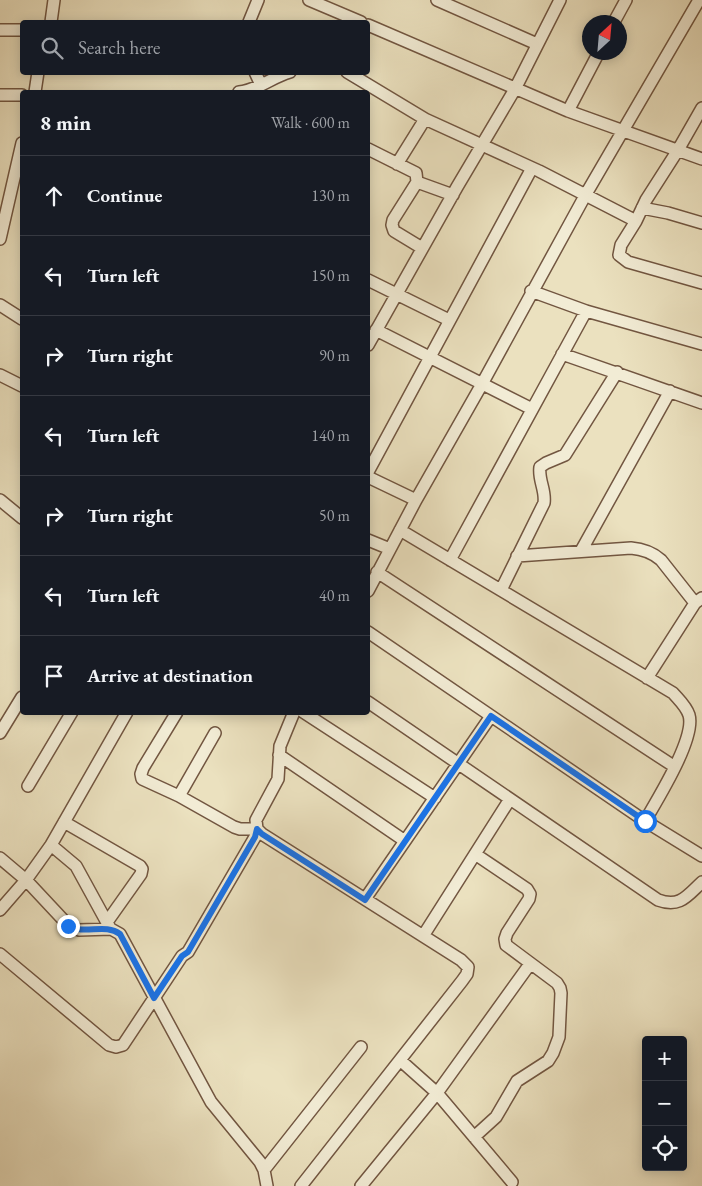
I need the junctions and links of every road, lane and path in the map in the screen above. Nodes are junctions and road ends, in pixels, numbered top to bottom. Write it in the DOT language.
graph roads {
  1 [pos="54,0"];
  2 [pos="258,0"];
  3 [pos="309,0"];
  4 [pos="438,0"];
  5 [pos="560,0"];
  6 [pos="626,0"];
  7 [pos="699,0"];
  8 [pos="618,15"];
  9 [pos="51,20"];
  10 [pos="250,20"];
  11 [pos="356,20"];
  12 [pos="370,26"];
  13 [pos="0,30"];
  14 [pos="20,30"];
  15 [pos="537,44"];
  16 [pos="595,60"];
  17 [pos="38,75"];
  18 [pos="255,75"];
  19 [pos="282,75"];
  20 [pos="352,75"];
  21 [pos="256,89"];
  22 [pos="516,89"];
  23 [pos="35,90"];
  24 [pos="0,95"];
  25 [pos="20,95"];
  26 [pos="702,108"];
  27 [pos="568,111"];
  28 [pos="425,119"];
  29 [pos="622,131"];
  30 [pos="482,146"];
  31 [pos="370,150"];
  32 [pos="678,150"];
  33 [pos="20,157"];
  34 [pos="702,159"];
  35 [pos="397,164"];
  36 [pos="532,168"];
  37 [pos="417,182"];
  38 [pos="586,194"];
  39 [pos="453,195"];
  40 [pos="642,208"];
  41 [pos="636,221"];
  42 [pos="702,223"];
  43 [pos="0,238"];
  44 [pos="422,248"];
  45 [pos="370,281"];
  46 [pos="702,283"];
  47 [pos="532,291"];
  48 [pos="396,294"];
  49 [pos="0,305"];
  50 [pos="586,311"];
  51 [pos="20,318"];
  52 [pos="449,320"];
  53 [pos="376,330"];
  54 [pos="370,341"];
  55 [pos="702,344"];
  56 [pos="562,354"];
  57 [pos="430,357"];
  58 [pos="616,372"];
  59 [pos="0,375"];
  60 [pos="482,384"];
  61 [pos="20,385"];
  62 [pos="670,391"];
  63 [pos="702,404"];
  64 [pos="532,409"];
  65 [pos="370,468"];
  66 [pos="370,479"];
  67 [pos="0,500"];
  68 [pos="416,500"];
  69 [pos="20,516"];
  70 [pos="400,530"];
  71 [pos="370,541"];
  72 [pos="390,549"];
  73 [pos="582,551"];
  74 [pos="517,556"];
  75 [pos="450,560"];
  76 [pos="377,572"];
  77 [pos="370,587"];
  78 [pos="501,590"];
  79 [pos="698,601"];
  80 [pos="370,633"];
  81 [pos="647,678"];
  82 [pos="20,700"];
  83 [pos="370,703"];
  84 [pos="70,715"];
  85 [pos="125,715"];
  86 [pos="175,715"];
  87 [pos="293,715"];
  88 [pos="308,715"];
  89 [pos="491,716"];
  90 [pos="216,733"];
  91 [pos="0,734"];
  92 [pos="279,755"];
  93 [pos="458,764"];
  94 [pos="675,767"];
  95 [pos="28,786"];
  96 [pos="179,796"];
  97 [pos="435,798"];
  98 [pos="510,800"];
  99 [pos="645,821"];
  100 [pos="64,822"];
  101 [pos="257,829"];
  102 [pos="405,841"];
  103 [pos="51,845"];
  104 [pos="475,854"];
  105 [pos="702,856"];
  106 [pos="0,858"];
  107 [pos="26,880"];
  108 [pos="702,882"];
  109 [pos="365,900"];
  110 [pos="0,910"];
  111 [pos="109,926"];
  112 [pos="423,936"];
  113 [pos="0,954"];
  114 [pos="530,964"];
  115 [pos="154,998"];
  116 [pos="361,1047"];
  117 [pos="400,1060"];
  118 [pos="437,1093"];
  119 [pos="474,1137"];
  120 [pos="264,1170"];
  121 [pos="512,1182"];
  122 [pos="266,1186"];
  123 [pos="300,1186"];
  124 [pos="361,1186"];
  1 -- 9 [label="street"];
  2 -- 10 [label="street"];
  3 -- 11 [label="street"];
  4 -- 15 [label="street"];
  5 -- 15 [label="street"];
  6 -- 8 [label="street"];
  7 -- 29 [label="street"];
  12 -- 22 [label="street"];
  13 -- 14 [label="street"];
  15 -- 22 [label="street"];
  16 -- 27 [label="street"];
  17 -- 23 [label="street"];
  18 -- 21 [label="street"];
  19 -- 21 [label="street"];
  20 -- 28 [label="street"];
  22 -- 27 [label="street"];
  22 -- 30 [label="street"];
  24 -- 25 [label="street"];
  26 -- 32 [label="street"];
  27 -- 29 [label="street"];
  28 -- 30 [label="street"];
  28 -- 35 [label="street"];
  29 -- 32 [label="street"];
  29 -- 38 [label="street"];
  30 -- 36 [label="street"];
  30 -- 39 [label="street"];
  31 -- 35 [label="street"];
  32 -- 34 [label="street"];
  32 -- 40 [label="street"];
  33 -- 43 [label="street"];
  35 -- 37 [label="street"];
  36 -- 38 [label="street"];
  36 -- 52 [label="street"];
  37 -- 39 [label="street"];
  37 -- 44 [label="street"];
  38 -- 41 [label="street"];
  38 -- 47 [label="street"];
  39 -- 44 [label="street"];
  40 -- 41 [label="street"];
  40 -- 42 [label="street"];
  41 -- 46 [label="street"];
  44 -- 48 [label="street"];
  45 -- 48 [label="street"];
  47 -- 50 [label="street"];
  47 -- 60 [label="street"];
  48 -- 52 [label="street"];
  48 -- 53 [label="street"];
  49 -- 51 [label="street"];
  50 -- 55 [label="street"];
  50 -- 56 [label="street"];
  52 -- 57 [label="street"];
  53 -- 54 [label="street"];
  53 -- 57 [label="street"];
  56 -- 58 [label="street"];
  56 -- 64 [label="street"];
  57 -- 60 [label="street"];
  57 -- 65 [label="street"];
  58 -- 62 [label="street"];
  58 -- 74 [label="street"];
  59 -- 61 [label="street"];
  60 -- 64 [label="street"];
  60 -- 68 [label="street"];
  62 -- 63 [label="street"];
  62 -- 73 [label="street"];
  64 -- 75 [label="street"];
  66 -- 68 [label="street"];
  67 -- 69 [label="street"];
  68 -- 70 [label="street"];
  70 -- 72 [label="street"];
  70 -- 75 [label="street"];
  71 -- 72 [label="street"];
  72 -- 76 [label="street"];
  73 -- 74 [label="street"];
  73 -- 79 [label="street"];
  74 -- 78 [label="street"];
  75 -- 78 [label="street"];
  76 -- 77 [label="street"];
  76 -- 94 [label="street"];
  78 -- 81 [label="street"];
  79 -- 81 [label="street"];
  80 -- 89 [label="street"];
  81 -- 94 [label="street"];
  82 -- 91 [label="street"];
  83 -- 93 [label="street"];
  84 -- 95 [label="street"];
  85 -- 100 [label="street"];
  86 -- 96 [label="street"];
  87 -- 92 [label="street"];
  88 -- 97 [label="street"];
  89 -- 93 [label="street"];
  89 -- 99 [label="street"];
  90 -- 96 [label="street"];
  92 -- 101 [label="street"];
  92 -- 102 [label="street"];
  93 -- 97 [label="street"];
  93 -- 98 [label="street"];
  94 -- 99 [label="street"];
  96 -- 101 [label="street"];
  97 -- 102 [label="street"];
  98 -- 104 [label="street"];
  98 -- 108 [label="street"];
  99 -- 105 [label="street"];
  100 -- 103 [label="street"];
  100 -- 111 [label="street"];
  101 -- 109 [label="street"];
  101 -- 115 [label="street"];
  102 -- 109 [label="street"];
  103 -- 107 [label="street"];
  103 -- 111 [label="street"];
  104 -- 112 [label="street"];
  104 -- 114 [label="street"];
  106 -- 107 [label="street"];
  107 -- 110 [label="street"];
  107 -- 111 [label="street"];
  109 -- 112 [label="street"];
  111 -- 115 [label="street"];
  112 -- 117 [label="street"];
  113 -- 115 [label="street"];
  114 -- 118 [label="street"];
  114 -- 119 [label="street"];
  115 -- 120 [label="street"];
  116 -- 120 [label="street"];
  117 -- 118 [label="street"];
  117 -- 123 [label="street"];
  118 -- 119 [label="street"];
  118 -- 124 [label="street"];
  119 -- 121 [label="street"];
  120 -- 122 [label="street"];
}
